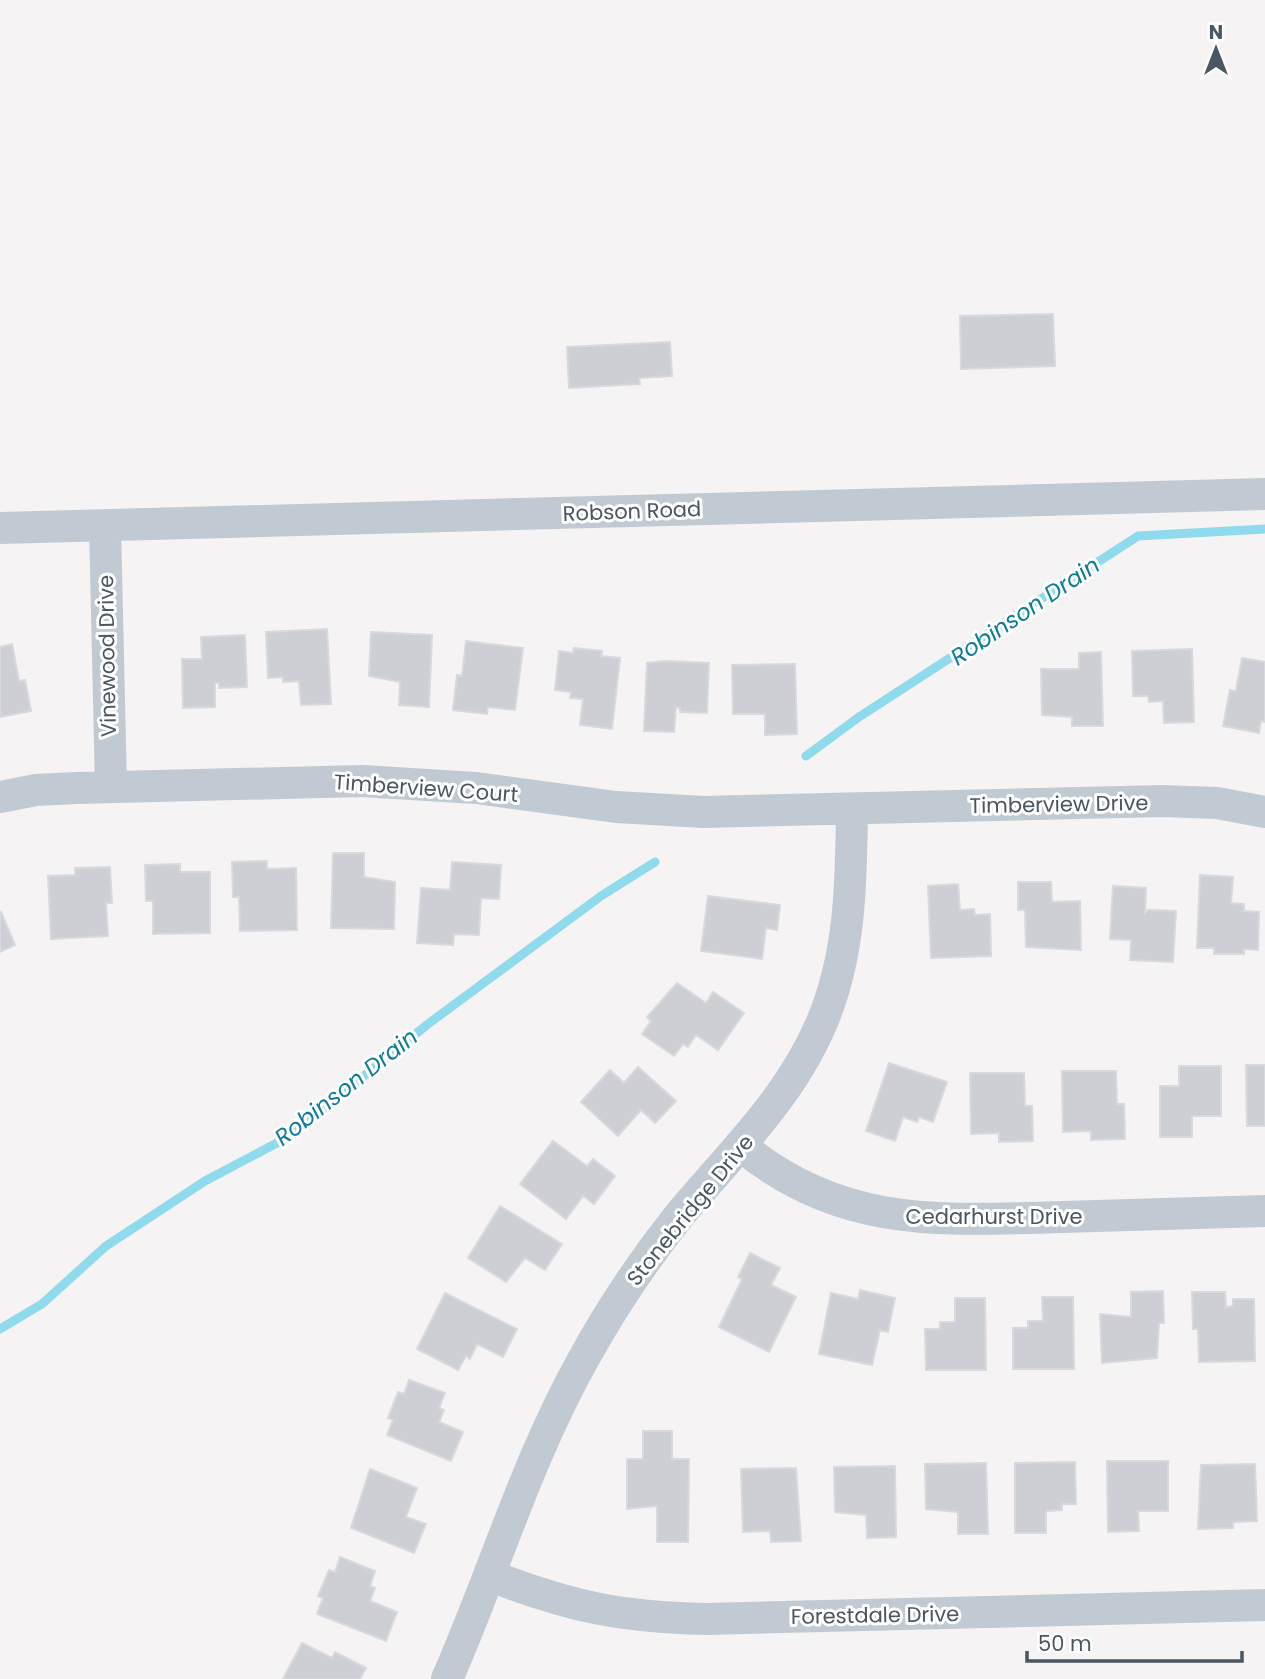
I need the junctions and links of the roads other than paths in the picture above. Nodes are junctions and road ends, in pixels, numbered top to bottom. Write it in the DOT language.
graph roads {
  1 [pos="1265,494"];
  2 [pos="105,526"];
  3 [pos="0,528"];
  4 [pos="111,787"];
  5 [pos="0,797"];
  6 [pos="852,809"];
  7 [pos="1265,812"];
  8 [pos="740,1145"];
  9 [pos="1265,1211"];
  10 [pos="491,1576"];
  11 [pos="1265,1605"];
  12 [pos="447,1679"];
  1 -- 2 [label="street, Robson Road"];
  2 -- 3 [label="street, Robson Road"];
  2 -- 4 [label="street, Vinewood Drive"];
  4 -- 5 [label="street, Timberview Court"];
  4 -- 6 [label="street, Timberview Court"];
  6 -- 7 [label="street, Timberview Drive"];
  6 -- 8 [label="street, Stonebridge Drive"];
  8 -- 9 [label="street, Cedarhurst Drive"];
  8 -- 10 [label="street, Stonebridge Drive"];
  10 -- 11 [label="street, Forestdale Drive"];
  10 -- 12 [label="street, Stonebridge Drive"];
}
